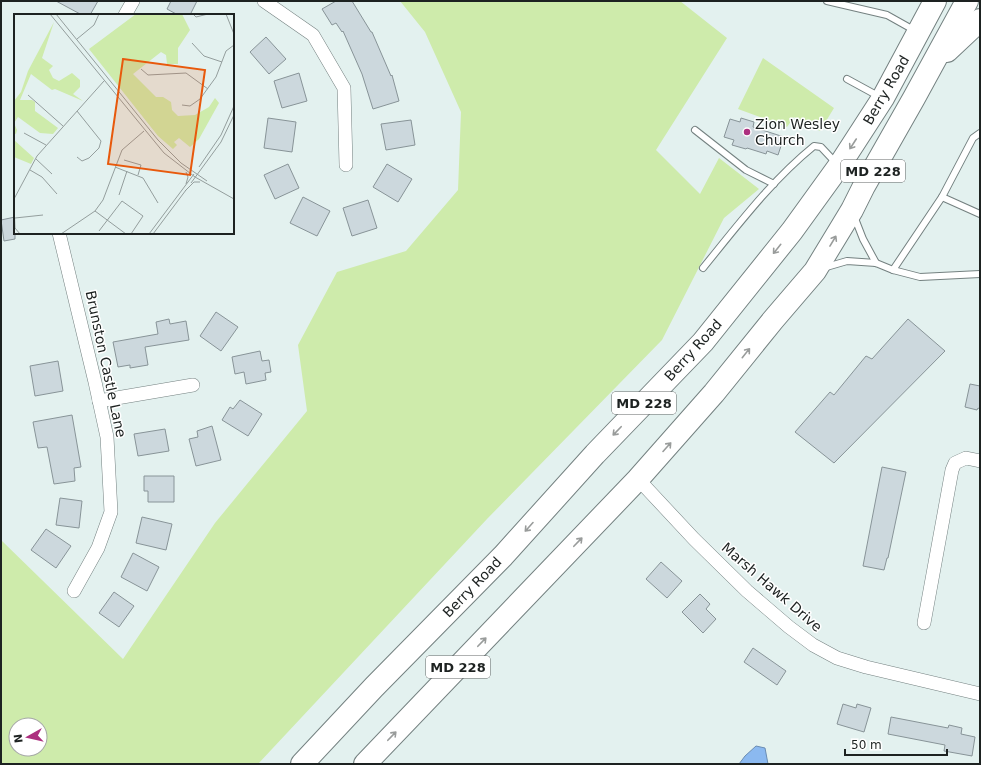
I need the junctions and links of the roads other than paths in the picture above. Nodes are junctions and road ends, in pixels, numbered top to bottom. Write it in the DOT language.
graph roads {
  1 [pos="134,1"];
  2 [pos="264,1"];
  3 [pos="827,1"];
  4 [pos="923,1"];
  5 [pos="935,1"];
  6 [pos="967,1"];
  7 [pos="126,14"];
  8 [pos="980,20"];
  9 [pos="912,29"];
  10 [pos="932,65"];
  11 [pos="898,70"];
  12 [pos="847,79"];
  13 [pos="883,98"];
  14 [pos="695,130"];
  15 [pos="980,133"];
  16 [pos="346,165"];
  17 [pos="839,166"];
  18 [pos="774,184"];
  19 [pos="942,197"];
  20 [pos="852,210"];
  21 [pos="980,214"];
  22 [pos="59,234"];
  23 [pos="876,263"];
  24 [pos="703,268"];
  25 [pos="893,270"];
  26 [pos="815,271"];
  27 [pos="980,274"];
  28 [pos="193,385"];
  29 [pos="99,401"];
  30 [pos="980,461"];
  31 [pos="638,479"];
  32 [pos="74,591"];
  33 [pos="924,623"];
  34 [pos="980,694"];
  35 [pos="302,764"];
  36 [pos="365,764"];
  1 -- 7 [label="street"];
  2 -- 16 [label="street"];
  3 -- 9 [label="lane"];
  4 -- 9 [label="highway"];
  5 -- 11 [label="highway, Berry Road / MD 228"];
  6 -- 10 [label="highway, Berry Road / MD 228"];
  8 -- 10 [label="highway"];
  9 -- 11 [label="highway"];
  10 -- 20 [label="highway, Berry Road / MD 228"];
  11 -- 13 [label="highway, Berry Road / MD 228"];
  12 -- 13 [label="lane"];
  13 -- 17 [label="highway, Berry Road / MD 228, one-way"];
  14 -- 18 [label="lane"];
  15 -- 19 [label="lane"];
  17 -- 18 [label="lane"];
  17 -- 35 [label="highway, Berry Road / MD 228, one-way"];
  18 -- 24 [label="lane"];
  19 -- 21 [label="lane"];
  19 -- 25 [label="lane"];
  20 -- 23 [label="lane"];
  26 -- 20 [label="highway, Berry Road / MD 228, one-way"];
  22 -- 29 [label="street, Brunston Castle Lane"];
  23 -- 25 [label="lane"];
  23 -- 26 [label="lane"];
  25 -- 27 [label="lane"];
  31 -- 26 [label="highway, Berry Road / MD 228, one-way"];
  28 -- 29 [label="street"];
  29 -- 32 [label="street, Brunston Castle Lane"];
  30 -- 33 [label="street"];
  31 -- 34 [label="street, Marsh Hawk Drive"];
  36 -- 31 [label="highway, Berry Road / MD 228, one-way"];
}
